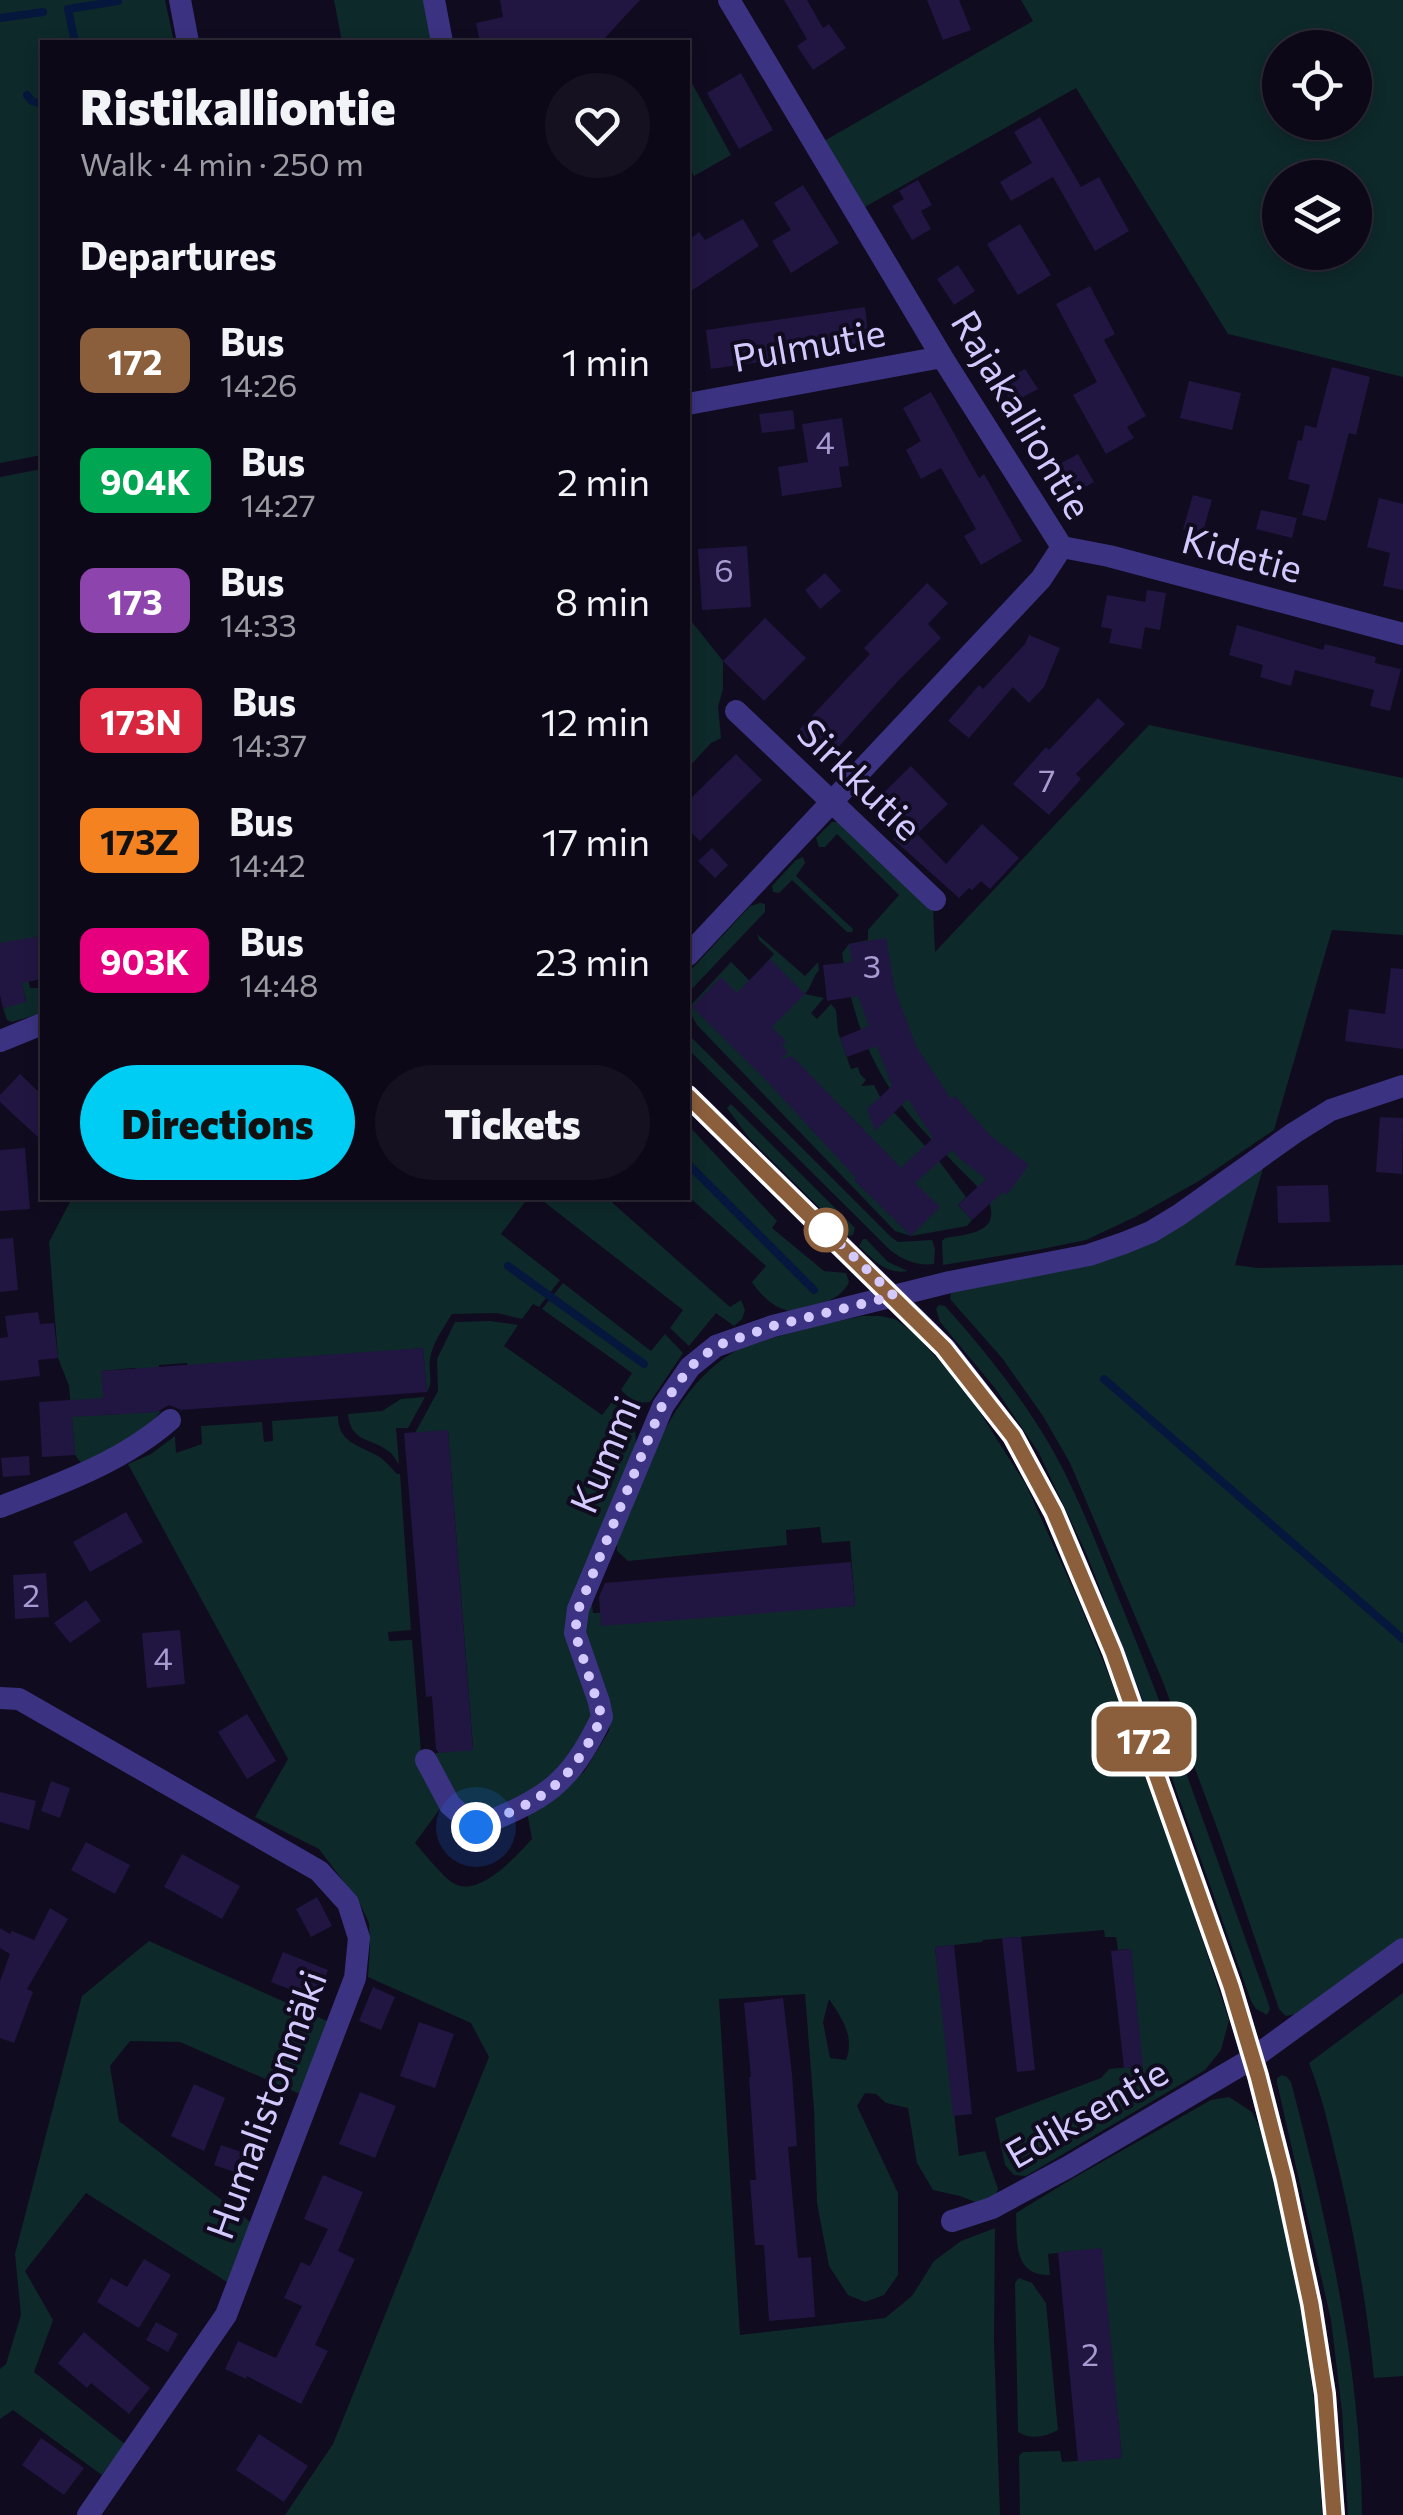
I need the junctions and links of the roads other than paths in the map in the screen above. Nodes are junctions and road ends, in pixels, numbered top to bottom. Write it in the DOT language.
graph roads {
  1 [pos="180,0"];
  2 [pos="434,0"];
  3 [pos="728,0"];
  4 [pos="188,40"];
  5 [pos="442,40"];
  6 [pos="942,357"];
  7 [pos="690,404"];
  8 [pos="1062,546"];
  9 [pos="1403,634"];
  10 [pos="736,711"];
  11 [pos="832,802"];
  12 [pos="935,900"];
  13 [pos="690,953"];
  14 [pos="40,1025"];
  15 [pos="0,1041"];
  16 [pos="1403,1086"];
  17 [pos="690,1098"];
  18 [pos="894,1296"];
  19 [pos="170,1420"];
  20 [pos="0,1507"];
  21 [pos="0,1698"];
  22 [pos="426,1760"];
  23 [pos="1403,1949"];
  24 [pos="1252,2058"];
  25 [pos="952,2220"];
  26 [pos="88,2515"];
  27 [pos="1334,2515"];
  1 -- 4 [label="street"];
  2 -- 5 [label="street"];
  3 -- 6 [label="street, Rajakalliontie"];
  6 -- 7 [label="street, Pulmutie"];
  6 -- 8 [label="street, Rajakalliontie"];
  8 -- 9 [label="street, Kidetie"];
  8 -- 11 [label="street, Rajakalliontie"];
  10 -- 11 [label="street, Sirkkutie"];
  11 -- 12 [label="street, Sirkkutie"];
  11 -- 13 [label="street, Rajakalliontie"];
  14 -- 15 [label="street"];
  16 -- 18 [label="street, Kummi"];
  17 -- 18 [label="street"];
  18 -- 22 [label="street, Kummi"];
  18 -- 24 [label="street"];
  19 -- 20 [label="street"];
  21 -- 26 [label="street, Humalistonmäki"];
  23 -- 24 [label="street, Ediksentie"];
  24 -- 25 [label="street, Ediksentie"];
  24 -- 27 [label="street"];
}
